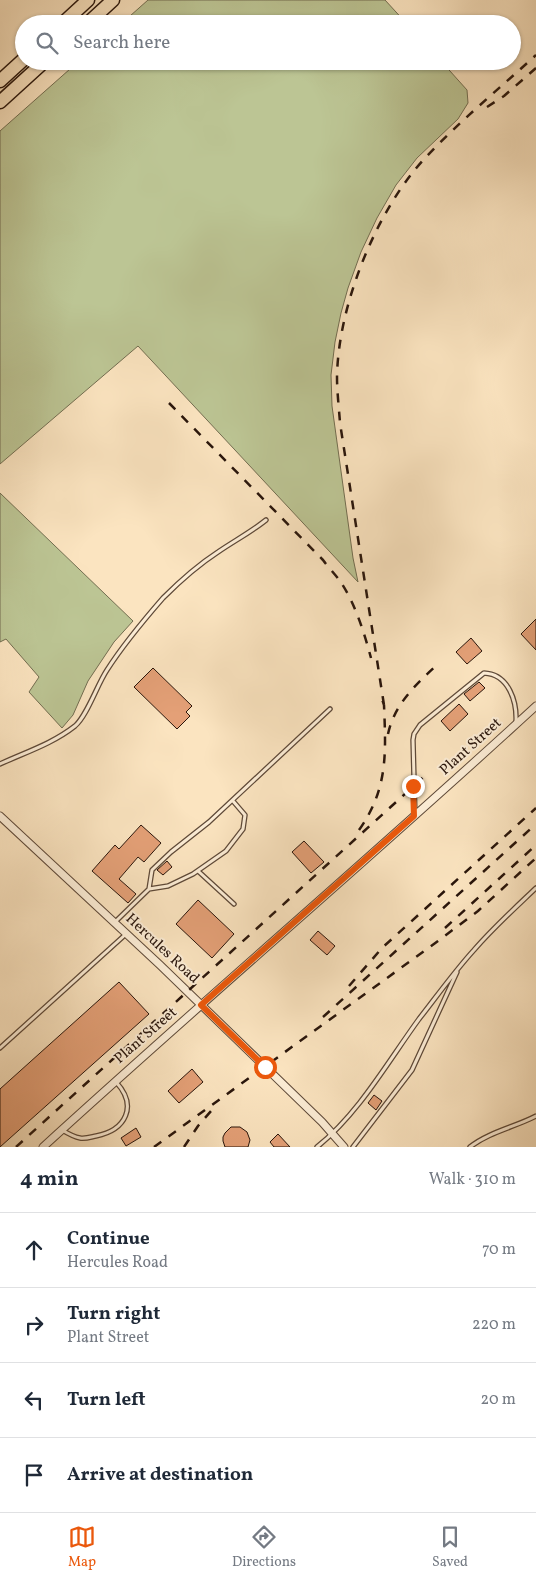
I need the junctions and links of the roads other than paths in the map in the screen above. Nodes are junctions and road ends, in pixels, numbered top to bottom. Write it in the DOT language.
graph roads {
  1 [pos="88,0"];
  2 [pos="113,0"];
  3 [pos="72,15"];
  4 [pos="97,15"];
  5 [pos="15,67"];
  6 [pos="35,70"];
  7 [pos="0,81"];
  8 [pos="0,102"];
  9 [pos="266,520"];
  10 [pos="536,706"];
  11 [pos="330,708"];
  12 [pos="516,724"];
  13 [pos="0,764"];
  14 [pos="232,801"];
  15 [pos="0,816"];
  16 [pos="414,816"];
  17 [pos="198,871"];
  18 [pos="536,888"];
  19 [pos="149,889"];
  20 [pos="234,904"];
  21 [pos="114,922"];
  22 [pos="126,934"];
  23 [pos="460,966"];
  24 [pos="201,1005"];
  25 [pos="0,1048"];
  26 [pos="115,1081"];
  27 [pos="536,1116"];
  28 [pos="61,1130"];
  29 [pos="333,1133"];
  30 [pos="43,1147"];
  31 [pos="316,1147"];
  32 [pos="344,1147"];
  33 [pos="353,1147"];
  34 [pos="470,1147"];
  1 -- 3 [label="highway"];
  2 -- 4 [label="highway"];
  5 -- 7 [label="highway"];
  6 -- 8 [label="highway"];
  9 -- 13 [label="lane"];
  10 -- 12 [label="street, Plant Street"];
  11 -- 14 [label="lane"];
  12 -- 16 [label="street, Plant Street"];
  12 -- 16 [label="lane"];
  14 -- 17 [label="lane"];
  14 -- 19 [label="lane"];
  15 -- 21 [label="street, Hercules Road"];
  16 -- 24 [label="street, Plant Street"];
  17 -- 19 [label="lane"];
  17 -- 20 [label="lane"];
  18 -- 23 [label="lane"];
  19 -- 21 [label="lane"];
  21 -- 22 [label="street, Hercules Road"];
  22 -- 24 [label="street, Hercules Road"];
  22 -- 25 [label="lane"];
  23 -- 29 [label="lane"];
  23 -- 33 [label="lane"];
  24 -- 26 [label="street, Plant Street"];
  24 -- 29 [label="street, Hercules Road"];
  26 -- 28 [label="street, Plant Street"];
  26 -- 28 [label="lane"];
  27 -- 34 [label="lane"];
  28 -- 30 [label="street, Plant Street"];
  29 -- 31 [label="lane"];
  29 -- 32 [label="street, Hercules Road"];
}
